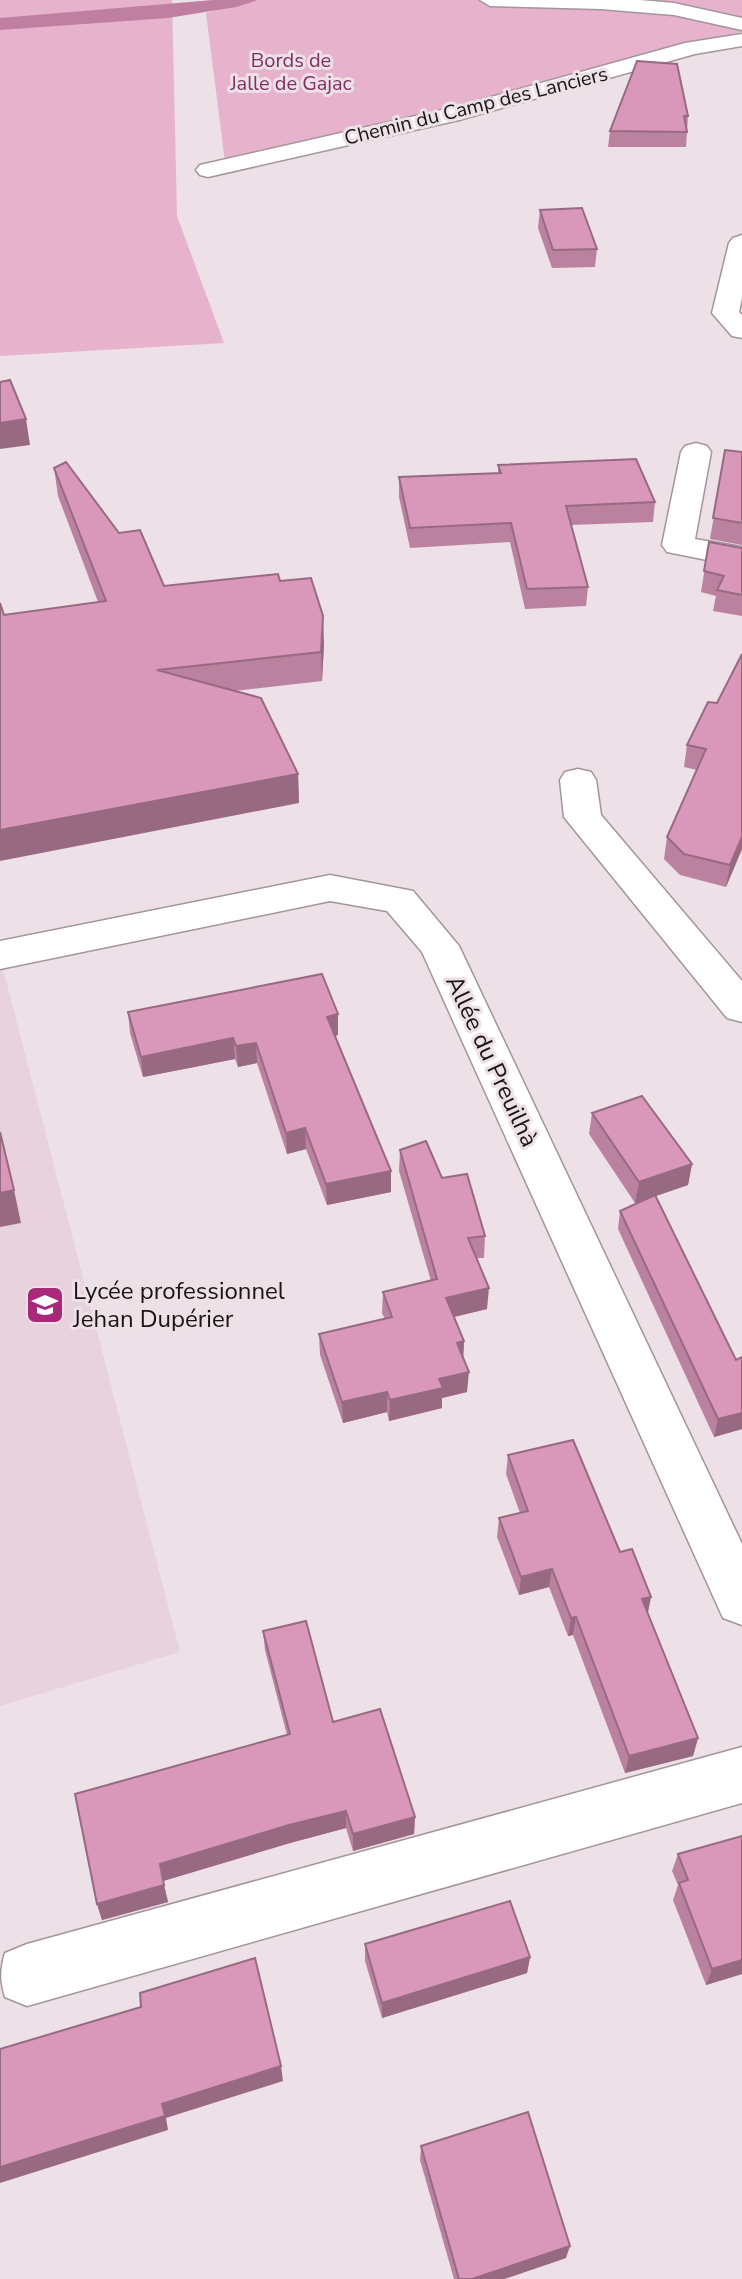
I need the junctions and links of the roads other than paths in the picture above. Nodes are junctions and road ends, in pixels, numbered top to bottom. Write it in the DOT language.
graph roads {
  1 [pos="490,0"];
  2 [pos="742,24"];
  3 [pos="742,40"];
  4 [pos="208,170"];
  5 [pos="742,243"];
  6 [pos="742,330"];
  7 [pos="696,452"];
  8 [pos="742,557"];
  9 [pos="578,780"];
  10 [pos="0,955"];
  11 [pos="742,1008"];
  12 [pos="742,1601"];
  13 [pos="742,1775"];
  14 [pos="27,1975"];
  1 -- 2 [label="street"];
  3 -- 4 [label="street, Chemin du Camp des Lanciers"];
  5 -- 6 [label="street"];
  7 -- 8 [label="street"];
  9 -- 11 [label="street"];
  10 -- 12 [label="street, Allée du Preuilhà"];
  13 -- 14 [label="street"];
}
